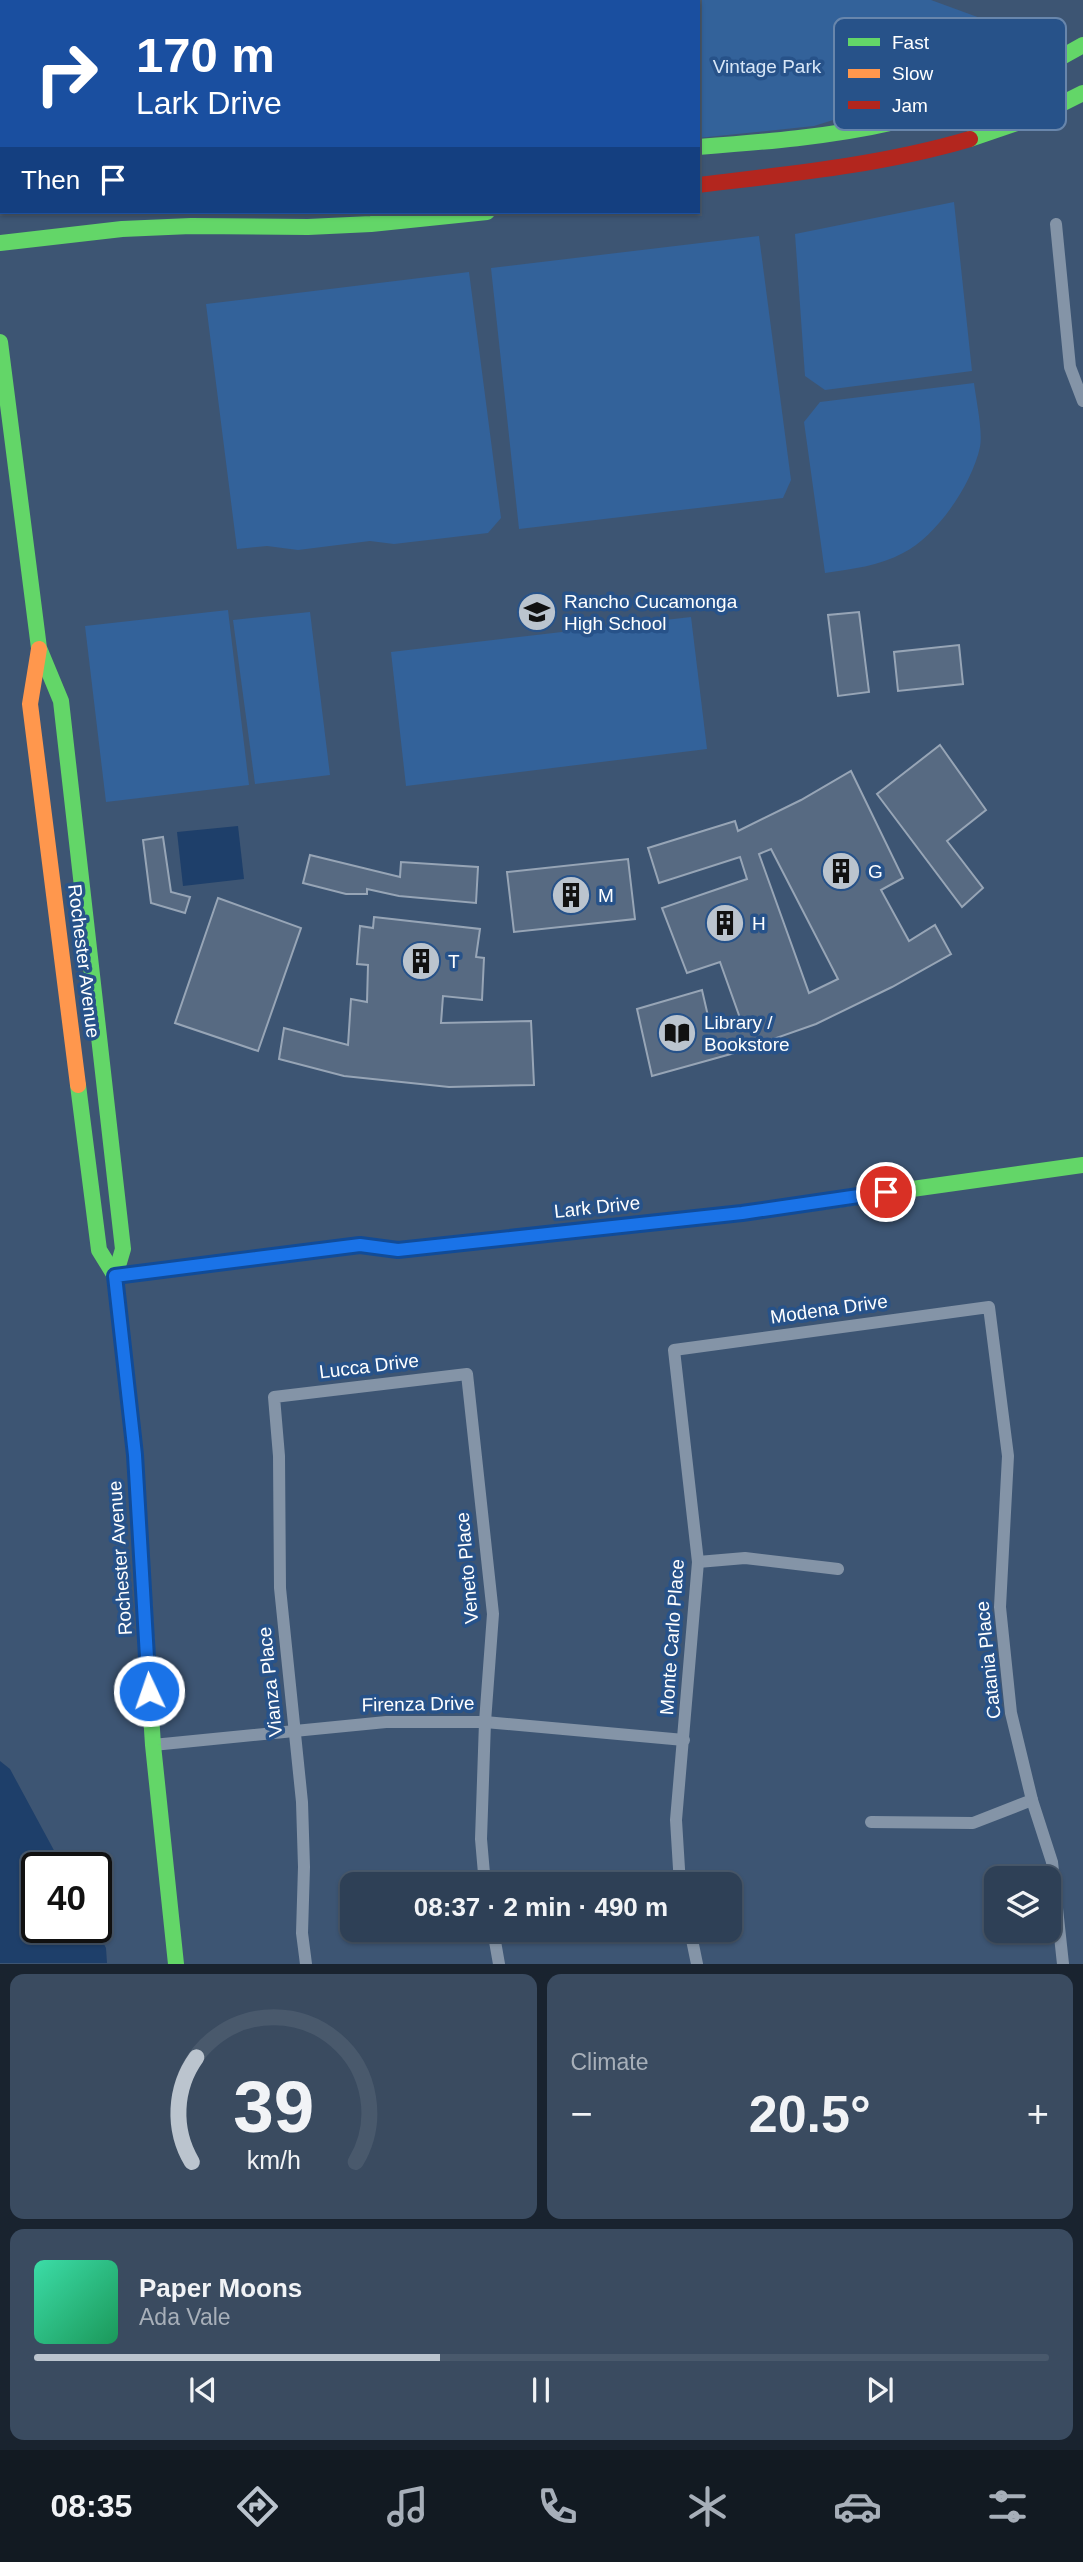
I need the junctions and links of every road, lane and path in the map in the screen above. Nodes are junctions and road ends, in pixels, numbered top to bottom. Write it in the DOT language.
graph roads {
  1 [pos="1083,46"];
  2 [pos="1066,55"];
  3 [pos="1083,93"];
  4 [pos="1066,101"];
  5 [pos="856,130"];
  6 [pos="1001,130"];
  7 [pos="700,147"];
  8 [pos="700,186"];
  9 [pos="467,214"];
  10 [pos="1056,224"];
  11 [pos="0,243"];
  12 [pos="0,342"];
  13 [pos="1082,400"];
  14 [pos="39,648"];
  15 [pos="1083,1165"];
  16 [pos="115,1276"];
  17 [pos="989,1307"];
  18 [pos="674,1350"];
  19 [pos="467,1374"];
  20 [pos="274,1396"];
  21 [pos="698,1562"];
  22 [pos="838,1569"];
  23 [pos="485,1722"];
  24 [pos="294,1730"];
  25 [pos="684,1740"];
  26 [pos="153,1745"];
  27 [pos="1032,1800"];
  28 [pos="871,1822"];
  29 [pos="484,1872"];
  30 [pos="679,1872"];
  31 [pos="495,1942"];
  32 [pos="692,1942"];
  33 [pos="176,1964"];
  34 [pos="306,1964"];
  35 [pos="499,1964"];
  36 [pos="696,1964"];
  37 [pos="1063,1964"];
  1 -- 2 [label="street"];
  3 -- 4 [label="street"];
  5 -- 7 [label="street"];
  6 -- 8 [label="street"];
  9 -- 11 [label="street"];
  10 -- 13 [label="street"];
  12 -- 14 [label="street, Rochester Avenue"];
  14 -- 16 [label="street, Rochester Avenue"];
  14 -- 16 [label="street, Rochester Avenue"];
  15 -- 16 [label="street, Lark Drive"];
  16 -- 26 [label="street, Rochester Avenue"];
  17 -- 18 [label="street, Modena Drive"];
  17 -- 27 [label="street, Catania Place"];
  18 -- 21 [label="street, Monte Carlo Place"];
  19 -- 20 [label="street, Lucca Drive"];
  19 -- 23 [label="street, Veneto Place"];
  20 -- 24 [label="street, Vianza Place"];
  21 -- 22 [label="street"];
  21 -- 25 [label="street, Monte Carlo Place"];
  23 -- 24 [label="street, Firenza Drive"];
  23 -- 25 [label="street, Firenza Drive"];
  23 -- 29 [label="street, Veneto Place"];
  24 -- 26 [label="street, Firenza Drive"];
  24 -- 34 [label="street, Vianza Place"];
  25 -- 30 [label="street, Monte Carlo Place"];
  26 -- 33 [label="street, Rochester Avenue"];
  27 -- 28 [label="street"];
  27 -- 37 [label="street, Catania Place"];
  31 -- 35 [label="street"];
  32 -- 36 [label="street"];
}
